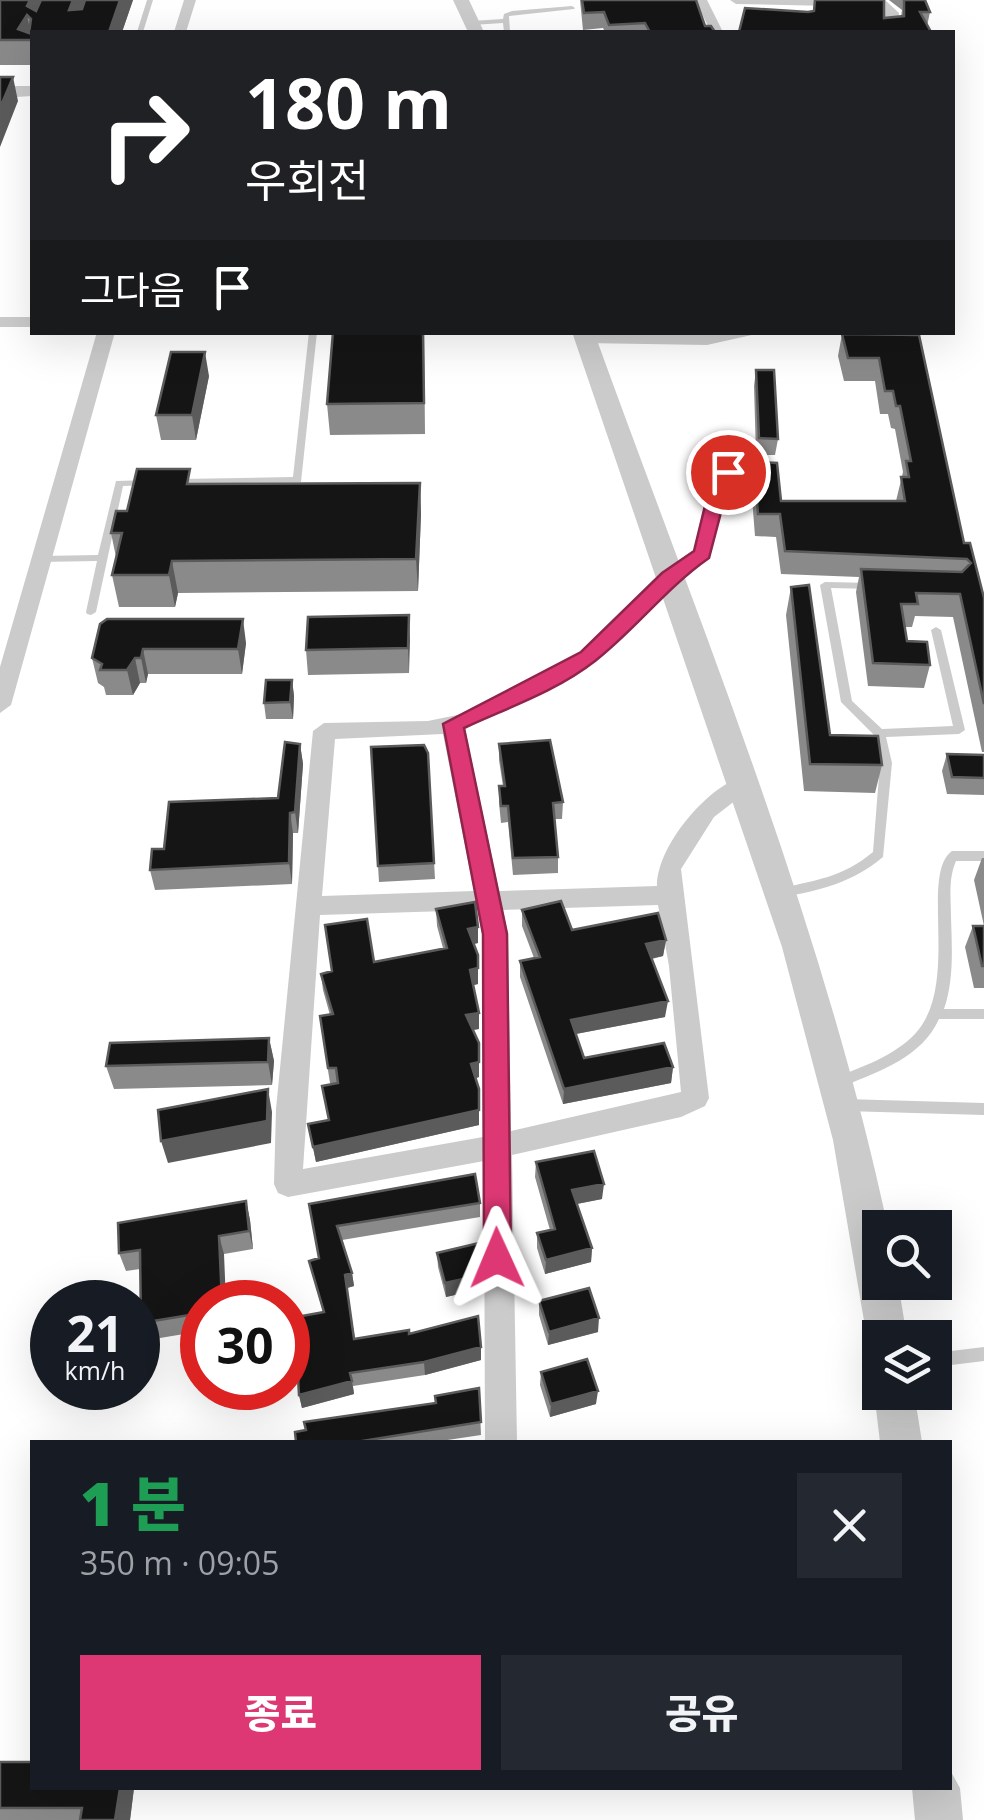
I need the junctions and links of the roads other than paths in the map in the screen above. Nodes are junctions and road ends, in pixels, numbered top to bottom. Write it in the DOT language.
graph roads {
  1 [pos="150,0"];
  2 [pos="190,0"];
  3 [pos="461,0"];
  4 [pos="701,0"];
  5 [pos="736,0"];
  6 [pos="572,8"];
  7 [pos="505,21"];
  8 [pos="474,28"];
  9 [pos="141,30"];
  10 [pos="181,30"];
  11 [pos="507,30"];
  12 [pos="716,30"];
  13 [pos="890,30"];
  14 [pos="0,92"];
  15 [pos="30,92"];
  16 [pos="0,322"];
  17 [pos="30,322"];
  18 [pos="105,335"];
  19 [pos="313,335"];
  20 [pos="584,335"];
  21 [pos="738,335"];
  22 [pos="654,336"];
  23 [pos="766,468"];
  24 [pos="102,558"];
  25 [pos="40,559"];
  26 [pos="669,577"];
  27 [pos="881,586"];
  28 [pos="91,612"];
  29 [pos="936,630"];
  30 [pos="0,705"];
  31 [pos="453,724"];
  32 [pos="879,733"];
  33 [pos="746,782"];
  34 [pos="984,856"];
  35 [pos="782,892"];
  36 [pos="669,895"];
  37 [pos="488,900"];
  38 [pos="310,906"];
  39 [pos="940,1014"];
  40 [pos="984,1014"];
  41 [pos="842,1094"];
  42 [pos="984,1108"];
  43 [pos="495,1147"];
  44 [pos="884,1320"];
  45 [pos="984,1354"];
  46 [pos="952,1358"];
  47 [pos="897,1410"];
  48 [pos="501,1440"];
  49 [pos="901,1440"];
  50 [pos="936,1790"];
  51 [pos="938,1820"];
  1 -- 9 [label="lane"];
  2 -- 10 [label="street"];
  3 -- 8 [label="street"];
  4 -- 12 [label="street"];
  5 -- 13 [label="street"];
  6 -- 7 [label="lane"];
  7 -- 8 [label="lane"];
  7 -- 11 [label="lane"];
  14 -- 15 [label="street"];
  16 -- 17 [label="street"];
  18 -- 25 [label="street"];
  19 -- 24 [label="lane"];
  20 -- 22 [label="street"];
  20 -- 26 [label="street"];
  21 -- 22 [label="street"];
  23 -- 26 [label="lane"];
  24 -- 25 [label="lane"];
  24 -- 28 [label="lane"];
  25 -- 30 [label="street"];
  26 -- 31 [label="street"];
  26 -- 33 [label="street"];
  27 -- 32 [label="lane"];
  29 -- 32 [label="lane"];
  31 -- 37 [label="street"];
  31 -- 38 [label="street"];
  32 -- 35 [label="lane"];
  33 -- 35 [label="street"];
  33 -- 36 [label="street"];
  34 -- 39 [label="lane"];
  35 -- 41 [label="street"];
  36 -- 37 [label="street"];
  36 -- 43 [label="street"];
  37 -- 38 [label="street"];
  37 -- 43 [label="street"];
  38 -- 43 [label="street"];
  39 -- 40 [label="lane"];
  39 -- 41 [label="lane"];
  41 -- 42 [label="lane"];
  41 -- 44 [label="street"];
  43 -- 48 [label="street"];
  45 -- 46 [label="lane"];
  47 -- 49 [label="street"];
  50 -- 51 [label="street"];
}
